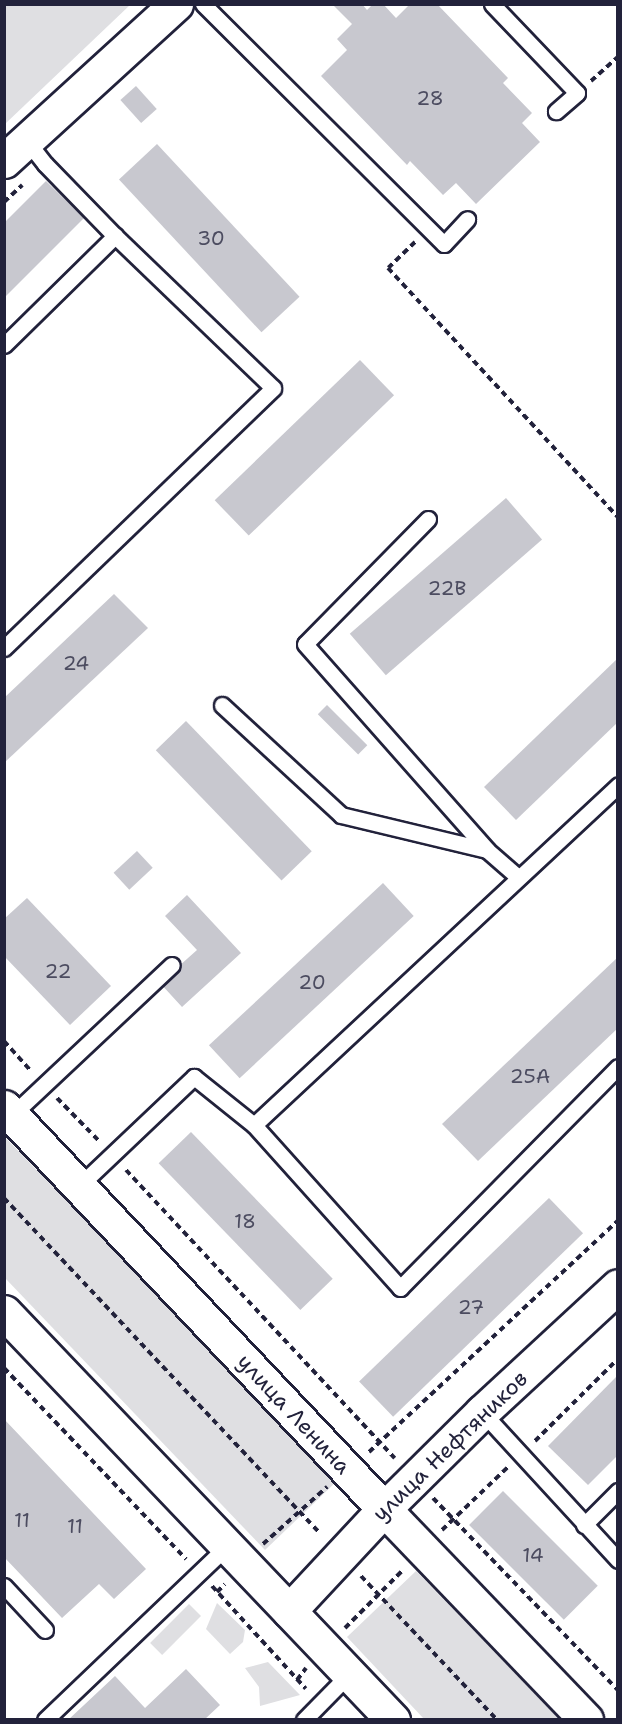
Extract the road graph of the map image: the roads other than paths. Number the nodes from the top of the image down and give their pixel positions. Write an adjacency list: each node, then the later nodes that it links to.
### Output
1 (176, 4): 5 (main road)
2 (203, 4): 6 (lane)
3 (492, 4): 4 (lane)
4 (556, 111)
5 (16, 151): 7 (lane)
6 (467, 219)
7 (115, 236): 8 (lane); 10 (lane)
8 (4, 345)
9 (428, 519): 13 (lane)
10 (4, 648)
11 (222, 705): 13 (lane)
12 (618, 785): 14 (lane)
13 (487, 850): 14 (lane)
14 (518, 877): 18 (lane)
15 (172, 965): 17 (lane)
16 (618, 1067): 18 (lane)
17 (8, 1111): 19 (main road, улица Ленина)
18 (254, 1125): 19 (lane)
19 (78, 1187): 24 (main road, улица Ленина)
20 (617, 1289): 22 (main road, улица Нефтяников)
21 (6, 1315): 26 (main road)
22 (482, 1412): 24 (main road, улица Нефтяников); 25 (lane)
23 (618, 1491): 25 (lane)
24 (384, 1509): 29 (main road, улица Нефтяников); 35 (main road, улица Ленина)
25 (584, 1526): 27 (lane)
26 (236, 1553): 29 (main road); 32 (lane)
27 (618, 1560)
28 (4, 1587): 30 (lane)
29 (289, 1611): 31 (main road)
30 (45, 1630)
31 (350, 1674): 33 (lane); 34 (main road)
32 (45, 1719)
33 (304, 1719)
34 (393, 1719)
35 (586, 1719)

